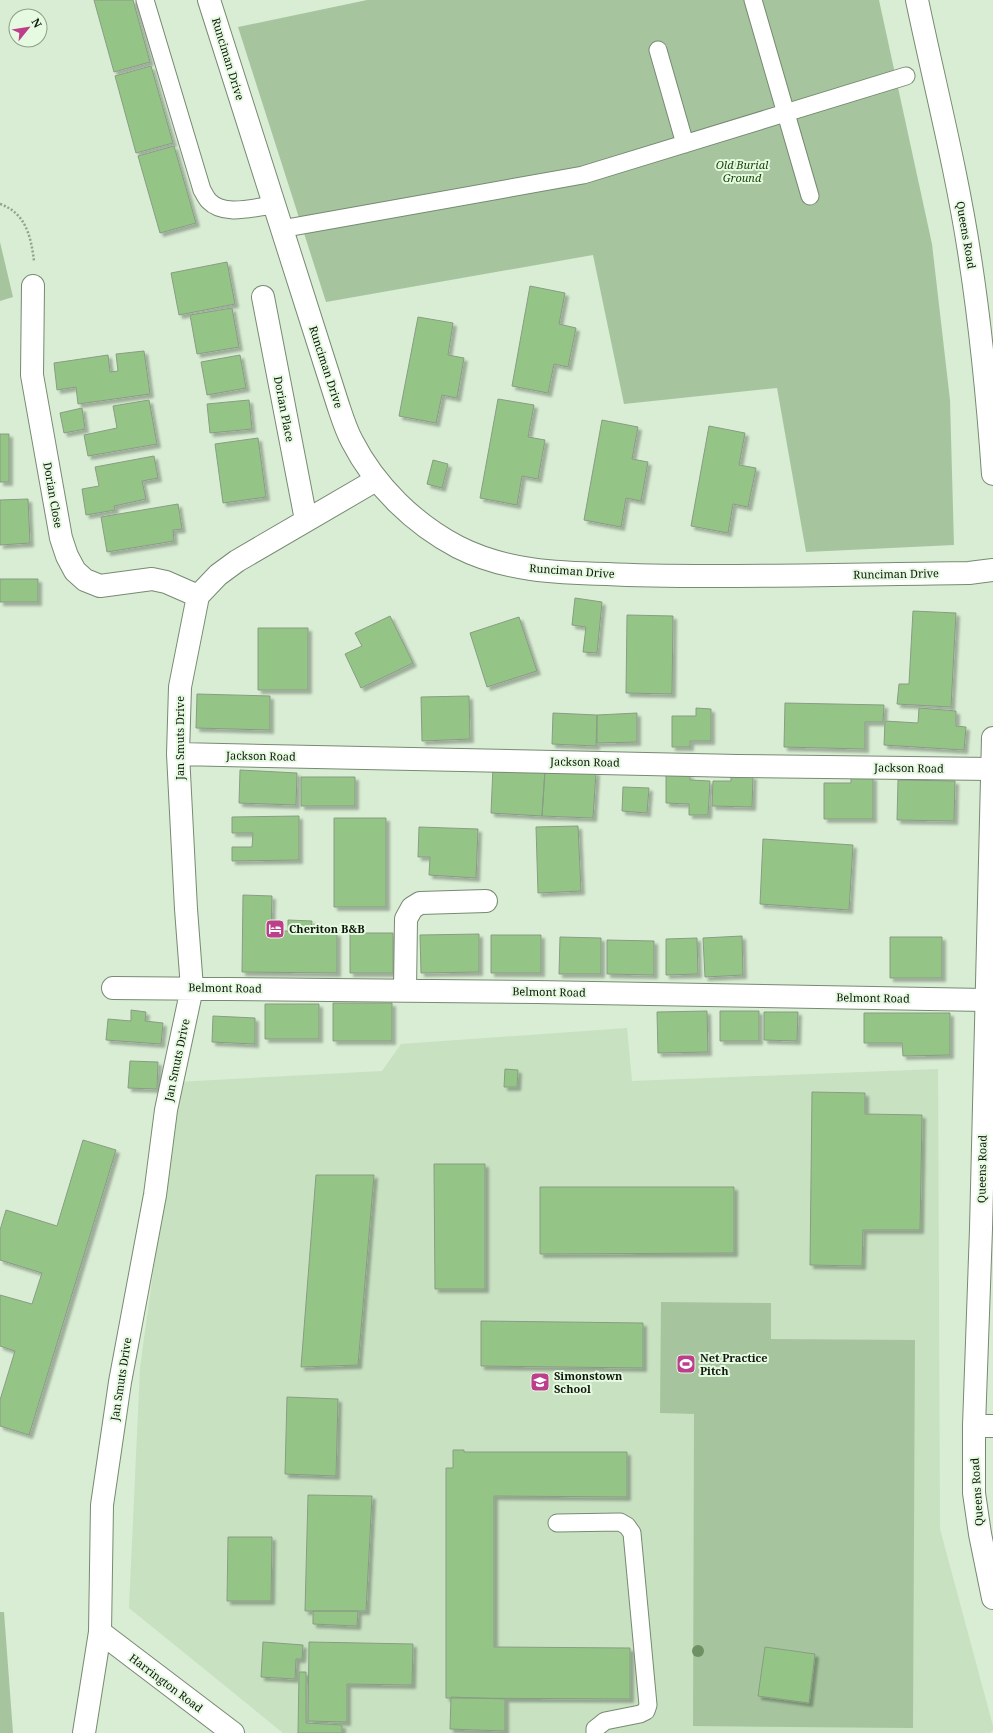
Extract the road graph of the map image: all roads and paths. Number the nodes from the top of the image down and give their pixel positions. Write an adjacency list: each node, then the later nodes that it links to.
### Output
1 (145, 0): 11 (lane)
2 (209, 0): 11 (street, Runciman Drive)
3 (753, 0): 7 (lane)
4 (917, 0): 15 (street, Queens Road)
5 (658, 50): 8 (lane)
6 (906, 76): 7 (lane)
7 (786, 113): 8 (lane); 9 (lane)
8 (685, 144): 12 (lane)
9 (810, 196)
10 (0, 204): 13 (path)
11 (274, 205): 12 (street, Runciman Drive)
12 (281, 229): 16 (street, Runciman Drive)
13 (33, 286): 19 (street, Dorian Close)
14 (263, 297): 17 (street, Dorian Place)
15 (993, 474)
16 (376, 480): 17 (street); 18 (street, Runciman Drive)
17 (306, 520): 19 (street)
18 (993, 570)
19 (198, 596): 21 (street, Jan Smuts Drive)
20 (993, 738): 22 (street, Queens Road)
21 (178, 754): 22 (street, Jackson Road); 25 (street, Jan Smuts Drive)
22 (992, 769): 27 (street, Queens Road)
23 (486, 901): 26 (street)
24 (113, 988): 25 (street, Belmont Road)
25 (192, 988): 26 (street, Belmont Road); 31 (street, Jan Smuts Drive)
26 (405, 990): 27 (street, Belmont Road)
27 (985, 1000): 28 (street, Queens Road)
28 (983, 1426): 30 (street, Queens Road)
29 (557, 1523): 34 (lane)
30 (993, 1598)
31 (100, 1632): 32 (street, Jan Smuts Drive); 33 (street, Harrington Road)
32 (84, 1733)
33 (233, 1733)
34 (595, 1733)

